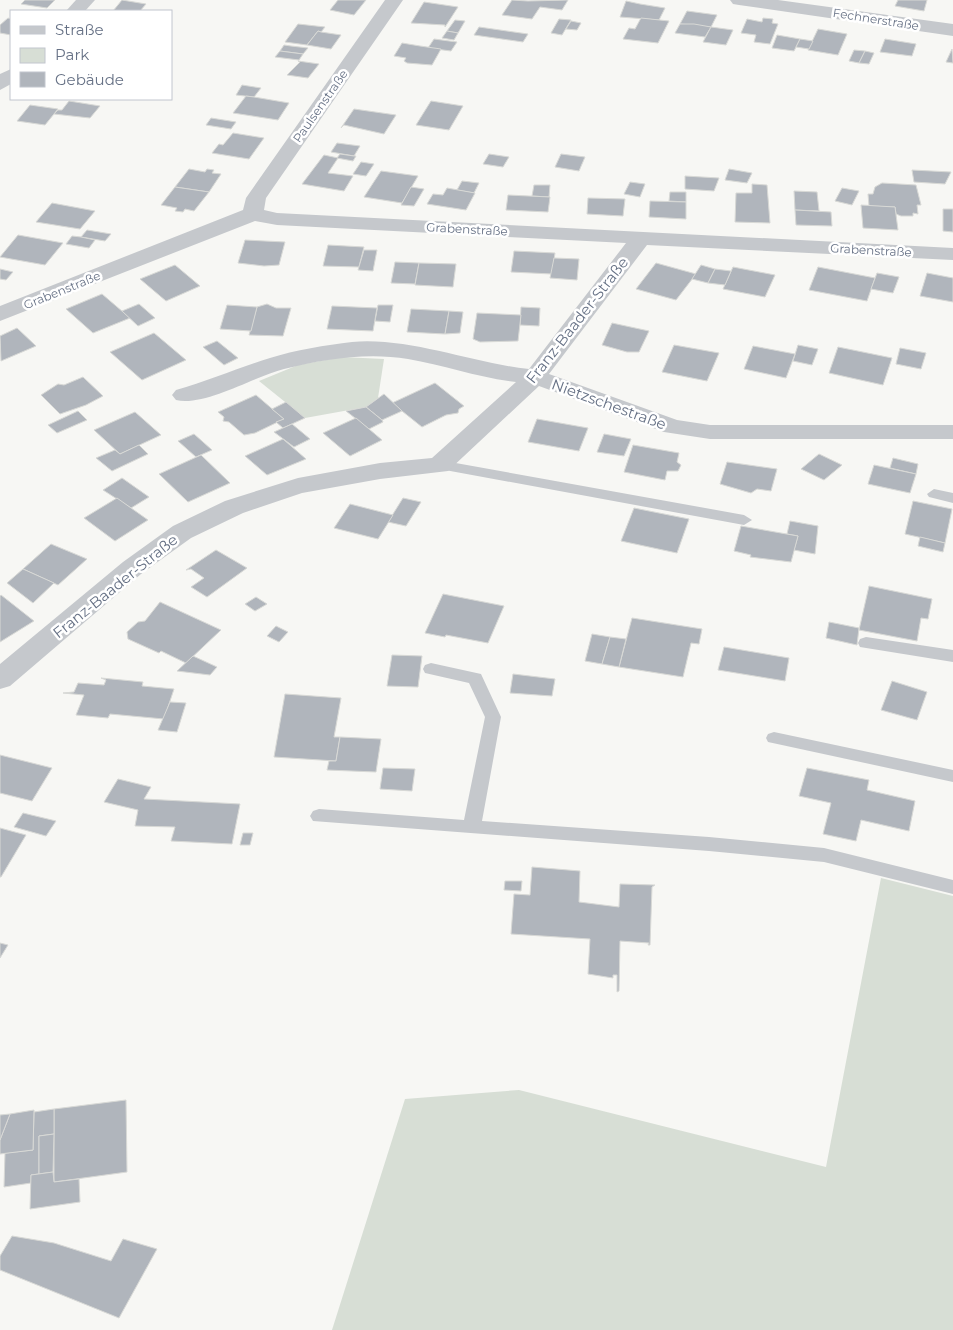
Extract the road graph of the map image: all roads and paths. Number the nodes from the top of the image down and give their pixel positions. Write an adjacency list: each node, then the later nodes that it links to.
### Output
1 (86, 0): 5 (street)
2 (394, 0): 9 (street, Paulsenstraße)
3 (739, 0): 4 (street, Fechnerstraße)
4 (798, 3): 6 (street, Fechnerstraße)
5 (76, 10)
6 (953, 30)
7 (10, 75): 8 (street)
8 (0, 84)
9 (253, 214): 10 (street, Grabenstraße); 12 (street, Grabenstraße)
10 (640, 238): 11 (street, Grabenstraße); 13 (street, Franz-Baader-Straße)
11 (953, 254)
12 (0, 314)
13 (535, 377): 14 (street, Nietzschestraße); 15 (street, Nietzschestraße); 16 (street, Franz-Baader-Straße)
14 (184, 394)
15 (953, 432)
16 (440, 465): 19 (lane); 23 (street, Franz-Baader-Straße)
17 (934, 494): 18 (lane)
18 (953, 498)
19 (744, 520)
20 (866, 643): 21 (lane)
21 (953, 656)
22 (431, 669): 27 (lane)
23 (0, 679)
24 (774, 738): 25 (lane)
25 (953, 776)
26 (319, 816): 27 (lane)
27 (472, 826): 28 (lane)
28 (953, 887)

